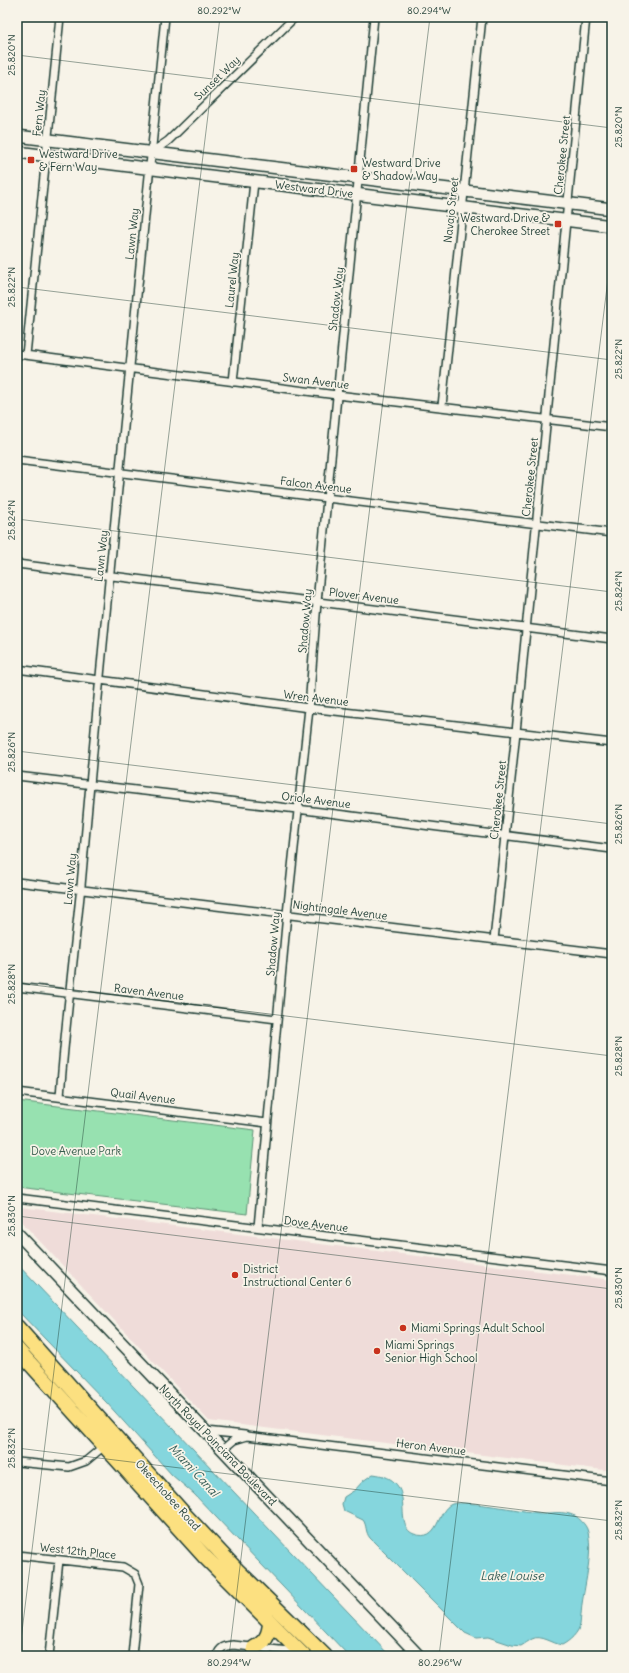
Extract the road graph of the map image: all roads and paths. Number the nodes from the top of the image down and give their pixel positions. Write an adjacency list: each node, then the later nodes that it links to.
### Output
1 (60, 17): 8 (street, Fern Way)
2 (165, 17): 10 (street, Lawn Way)
3 (295, 17): 10 (street, Sunset Way)
4 (374, 17): 13 (street, Shadow Way)
5 (482, 17): 15 (street, Navajo Street)
6 (586, 17): 17 (street, Cherokee Street)
7 (17, 136): 8 (street, Westward Drive)
8 (48, 140): 10 (street, Westward Drive); 11 (street, Fern Way)
9 (17, 152): 11 (street, Westward Drive)
10 (151, 153): 12 (street, Lawn Way); 13 (street, Westward Drive)
11 (46, 156): 12 (street, Westward Drive); 23 (street, Fern Way)
12 (150, 168): 14 (street, Westward Drive); 24 (street, Lawn Way)
13 (359, 178): 15 (street, Westward Drive); 16 (street, Shadow Way)
14 (254, 182): 16 (street, Westward Drive); 25 (street, Laurel Way)
15 (464, 191): 17 (street, Westward Drive); 18 (street, Navajo Street)
16 (358, 195): 18 (street, Westward Drive); 26 (street, Shadow Way)
17 (568, 204): 19 (street, Westward Drive); 20 (street, Cherokee Street)
18 (462, 207): 20 (street, Westward Drive); 27 (street, Navajo Street)
19 (612, 209)
20 (566, 220): 21 (street, Westward Drive); 28 (street, Cherokee Street)
21 (612, 226)
22 (17, 354): 23 (street, Swan Avenue)
23 (26, 355): 24 (street, Swan Avenue)
24 (130, 368): 25 (street, Swan Avenue); 31 (street, Lawn Way)
25 (233, 382): 26 (street, Swan Avenue)
26 (337, 395): 27 (street, Swan Avenue); 32 (street, Shadow Way)
27 (442, 406): 28 (street, Swan Avenue)
28 (546, 420): 29 (street, Swan Avenue); 33 (street, Cherokee Street)
29 (612, 427)
30 (17, 460): 31 (street, Falcon Avenue)
31 (120, 473): 32 (street, Falcon Avenue); 36 (street, Lawn Way)
32 (327, 497): 33 (street, Falcon Avenue); 37 (street, Shadow Way)
33 (536, 524): 34 (street, Falcon Avenue); 38 (street, Cherokee Street)
34 (612, 533)
35 (17, 564): 36 (street, Plover Avenue)
36 (110, 575): 37 (street, Plover Avenue); 41 (street, Lawn Way)
37 (317, 602): 38 (street, Plover Avenue); 42 (street, Shadow Way)
38 (526, 628): 39 (street, Plover Avenue); 43 (street, Cherokee Street)
39 (612, 639)
40 (17, 669): 41 (street, Wren Avenue)
41 (99, 679): 42 (street, Wren Avenue); 46 (street, Lawn Way)
42 (309, 708): 43 (street, Wren Avenue); 47 (street, Shadow Way)
43 (516, 732): 44 (street, Wren Avenue); 48 (street, Cherokee Street)
44 (612, 743)
45 (17, 776): 46 (street, Oriole Avenue)
46 (89, 785): 47 (street, Oriole Avenue); 51 (street, Lawn Way)
47 (297, 809): 48 (street, Oriole Avenue); 52 (street, Shadow Way)
48 (505, 835): 49 (street, Oriole Avenue); 53 (street, Cherokee Street)
49 (612, 849)
50 (17, 882): 51 (street, Nightingale Avenue)
51 (80, 890): 52 (street, Nightingale Avenue); 56 (street, Lawn Way)
52 (287, 914): 53 (street, Nightingale Avenue); 57 (street, Shadow Way)
53 (494, 940): 54 (street, Nightingale Avenue)
54 (612, 954)
55 (17, 987): 56 (street, Raven Avenue)
56 (69, 993): 57 (street, Raven Avenue); 59 (street, Lawn Way)
57 (278, 1019): 60 (street, Shadow Way)
58 (17, 1092): 59 (street, Quail Avenue)
59 (60, 1097): 60 (street, Quail Avenue)
60 (267, 1123): 62 (street, Shadow Way)
61 (17, 1198): 62 (street, Dove Avenue)
62 (258, 1227): 64 (street, Dove Avenue)
63 (17, 1233): 68 (street, North Royal Poinciana Boulevard)
64 (612, 1271)
65 (17, 1327): 67 (highway, Okeechobee Road)
66 (20, 1355): 67 (highway); 70 (highway, Okeechobee Road)
67 (54, 1369): 72 (highway, Okeechobee Road)
68 (205, 1431): 69 (street, Heron Avenue); 71 (street, North Royal Poinciana Boulevard)
69 (247, 1436): 71 (street); 74 (street, Heron Avenue)
70 (104, 1446): 72 (highway); 73 (street); 77 (highway, Okeechobee Road)
71 (222, 1450): 87 (street, North Royal Poinciana Boulevard)
72 (135, 1458): 78 (highway, Okeechobee Road)
73 (17, 1462)
74 (612, 1481)
75 (17, 1555): 76 (street, West 12th Place)
76 (59, 1560): 82 (street); 83 (street, West 12th Place)
77 (218, 1570): 78 (highway); 79 (highway, Okeechobee Road)
78 (238, 1571): 86 (highway, Okeechobee Road)
79 (270, 1623): 80 (highway); 81 (highway, Okeechobee Road)
80 (254, 1648): 81 (street); 84 (street)
81 (302, 1654): 85 (highway)
82 (49, 1656)
83 (132, 1656)
84 (217, 1656)
85 (316, 1656)
86 (325, 1656)
87 (419, 1656)

